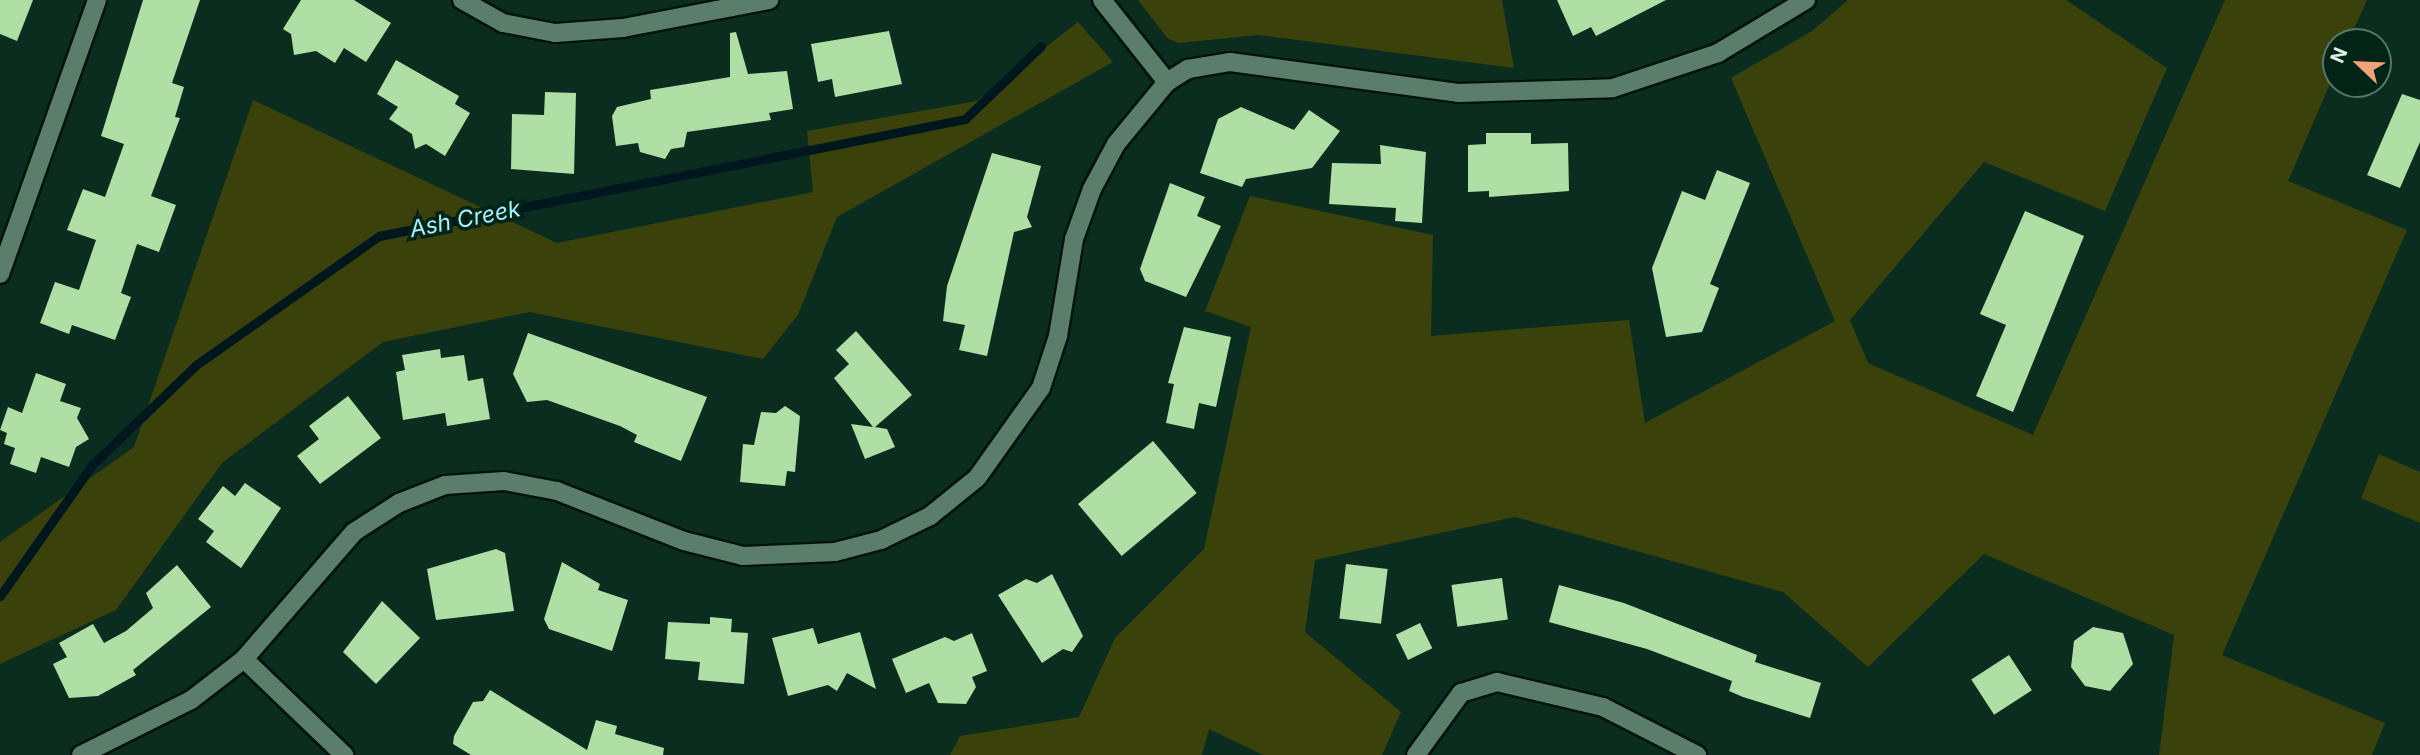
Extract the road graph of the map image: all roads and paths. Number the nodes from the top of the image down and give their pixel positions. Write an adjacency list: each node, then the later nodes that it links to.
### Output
1 (97, 0): 7 (street)
2 (462, 0): 3 (street)
3 (769, 0)
4 (1102, 0): 6 (street)
5 (1806, 0): 6 (street)
6 (1167, 82): 8 (street)
7 (0, 274)
8 (244, 659): 9 (street); 10 (street)
9 (81, 755)
10 (344, 755)
11 (1416, 755): 12 (street)
12 (1697, 755)

